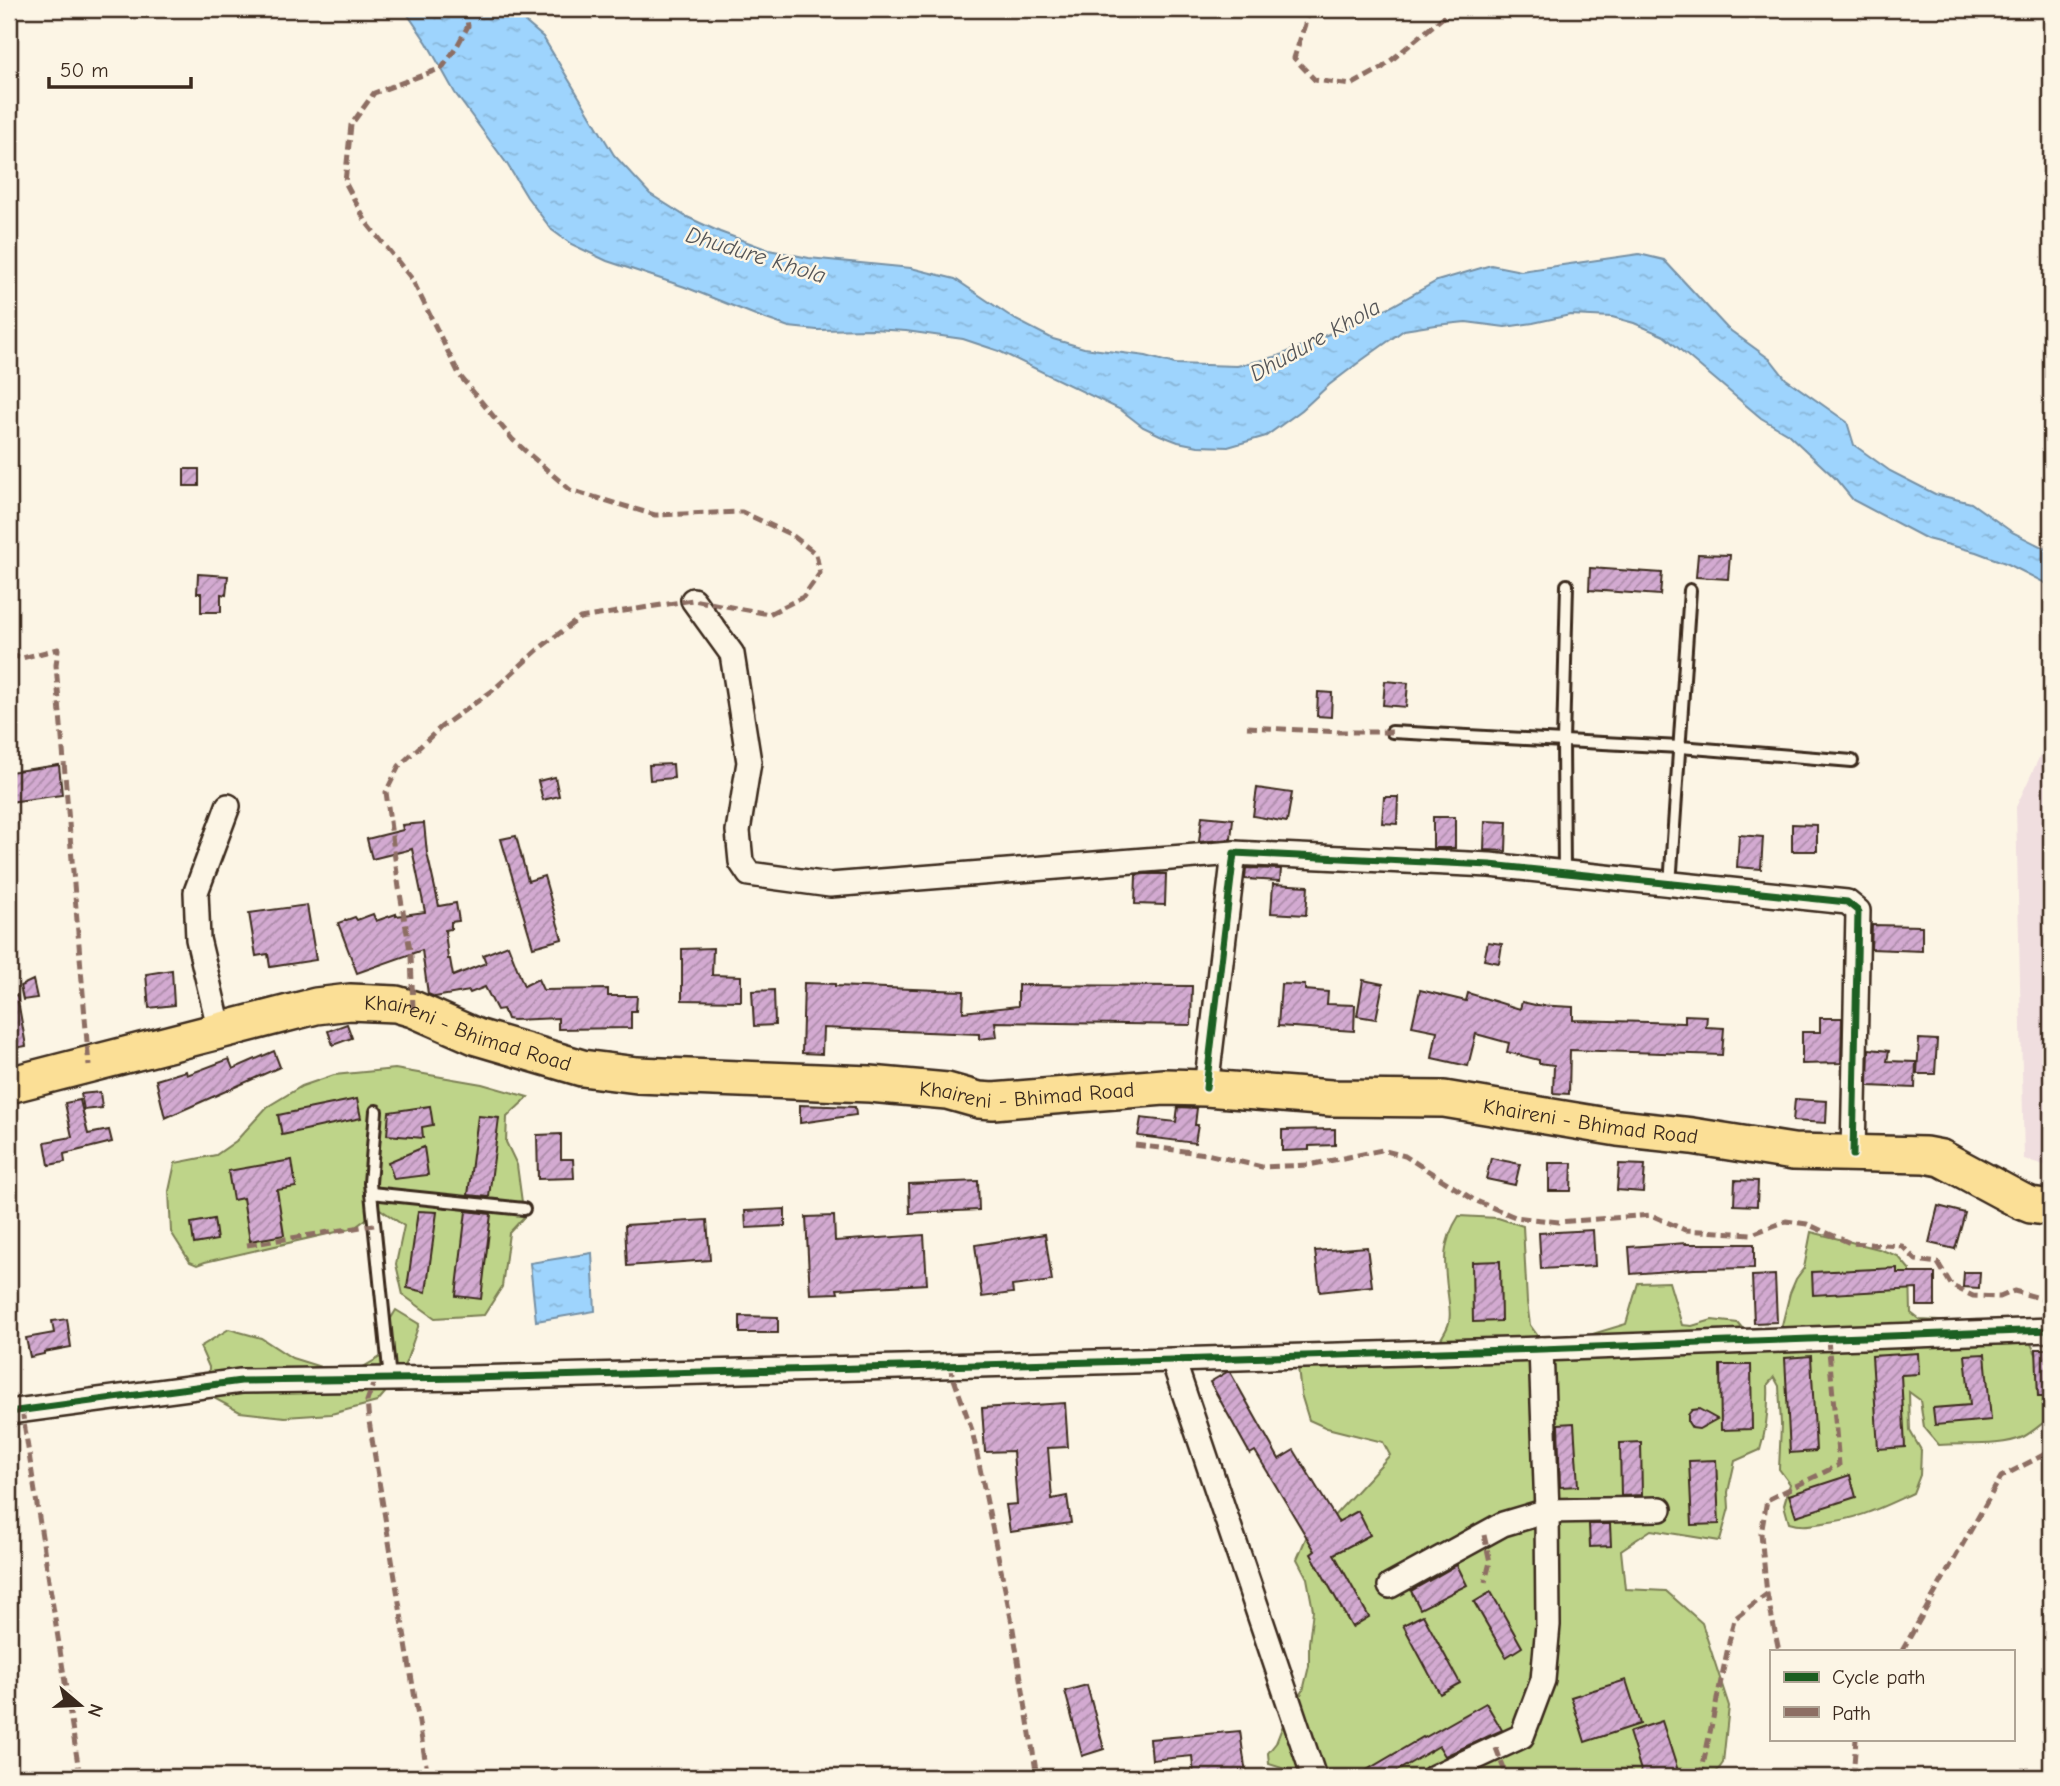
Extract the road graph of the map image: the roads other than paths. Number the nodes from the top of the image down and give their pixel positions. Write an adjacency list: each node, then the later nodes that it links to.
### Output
1 (1567, 585): 5 (lane)
2 (1690, 590): 6 (lane)
3 (693, 600): 9 (street)
4 (1392, 732): 5 (lane)
5 (1563, 741): 6 (lane); 10 (lane)
6 (1680, 747): 7 (lane); 11 (lane)
7 (1852, 761)
8 (228, 806): 12 (street)
9 (1234, 853): 10 (street); 14 (street)
10 (1564, 874): 11 (street)
11 (1670, 885): 16 (street)
12 (220, 1031): 13 (main road, Khaireni - Bhimad Road); 14 (main road, Khaireni - Bhimad Road)
13 (9, 1085)
14 (1206, 1088): 16 (main road, Khaireni - Bhimad Road)
15 (376, 1111): 17 (lane)
16 (1853, 1155): 18 (main road, Khaireni - Bhimad Road)
17 (371, 1193): 19 (lane); 23 (lane)
18 (2051, 1208)
19 (524, 1209)
20 (2051, 1330): 21 (street)
21 (1541, 1349): 22 (street); 26 (street)
22 (1173, 1360): 23 (street); 28 (street)
23 (390, 1379): 24 (street)
24 (9, 1412)
25 (1660, 1509): 26 (street)
26 (1547, 1511): 27 (street); 29 (street)
27 (1390, 1586)
28 (1314, 1777)
29 (1434, 1777)

